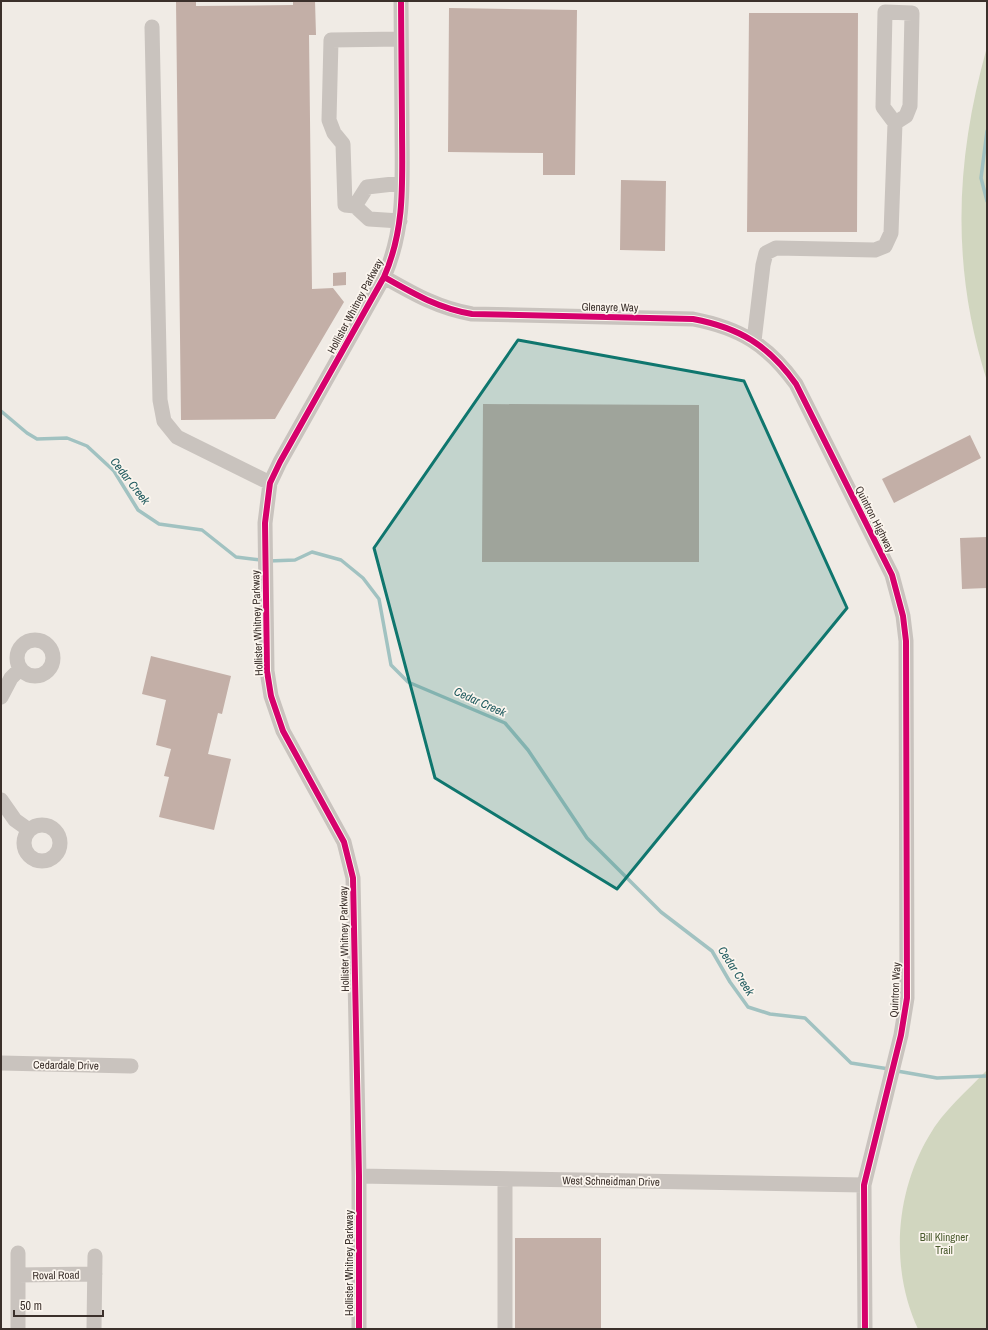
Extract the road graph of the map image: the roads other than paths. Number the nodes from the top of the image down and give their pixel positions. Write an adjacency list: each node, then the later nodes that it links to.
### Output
1 (401, 1): 3 (street, Hollister Whitney Parkway)
2 (152, 27): 11 (street)
3 (401, 39): 5 (street, Hollister Whitney Parkway); 6 (street)
4 (895, 123): 4 (street); 9 (street)
5 (402, 183): 6 (street); 7 (street, Hollister Whitney Parkway)
6 (355, 206): 7 (street)
7 (400, 221): 8 (street, Hollister Whitney Parkway)
8 (384, 277): 9 (street, Glenayre Way); 11 (street, Hollister Whitney Parkway)
9 (754, 341): 10 (street, Glenayre Way)
10 (807, 407): 12 (street, Quintron Highway)
11 (270, 483): 19 (street, Hollister Whitney Parkway)
12 (906, 647): 21 (street, Quintron Way)
13 (20, 669): 14 (street)
14 (1, 697)
15 (1, 800): 16 (street)
16 (29, 830)
17 (1, 1063): 18 (street, Cedardale Drive)
18 (131, 1066)
19 (358, 1176): 20 (street, West Schneidman Drive); 28 (street, Hollister Whitney Parkway)
20 (505, 1179): 21 (street, West Schneidman Drive); 29 (street)
21 (864, 1185): 30 (street, Quintron Way)
22 (18, 1253): 25 (street)
23 (95, 1256): 24 (street)
24 (95, 1274): 25 (street, Roval Road); 27 (street)
25 (18, 1275): 26 (street)
26 (18, 1329)
27 (94, 1329)
28 (359, 1329)
29 (505, 1329)
30 (865, 1329)

